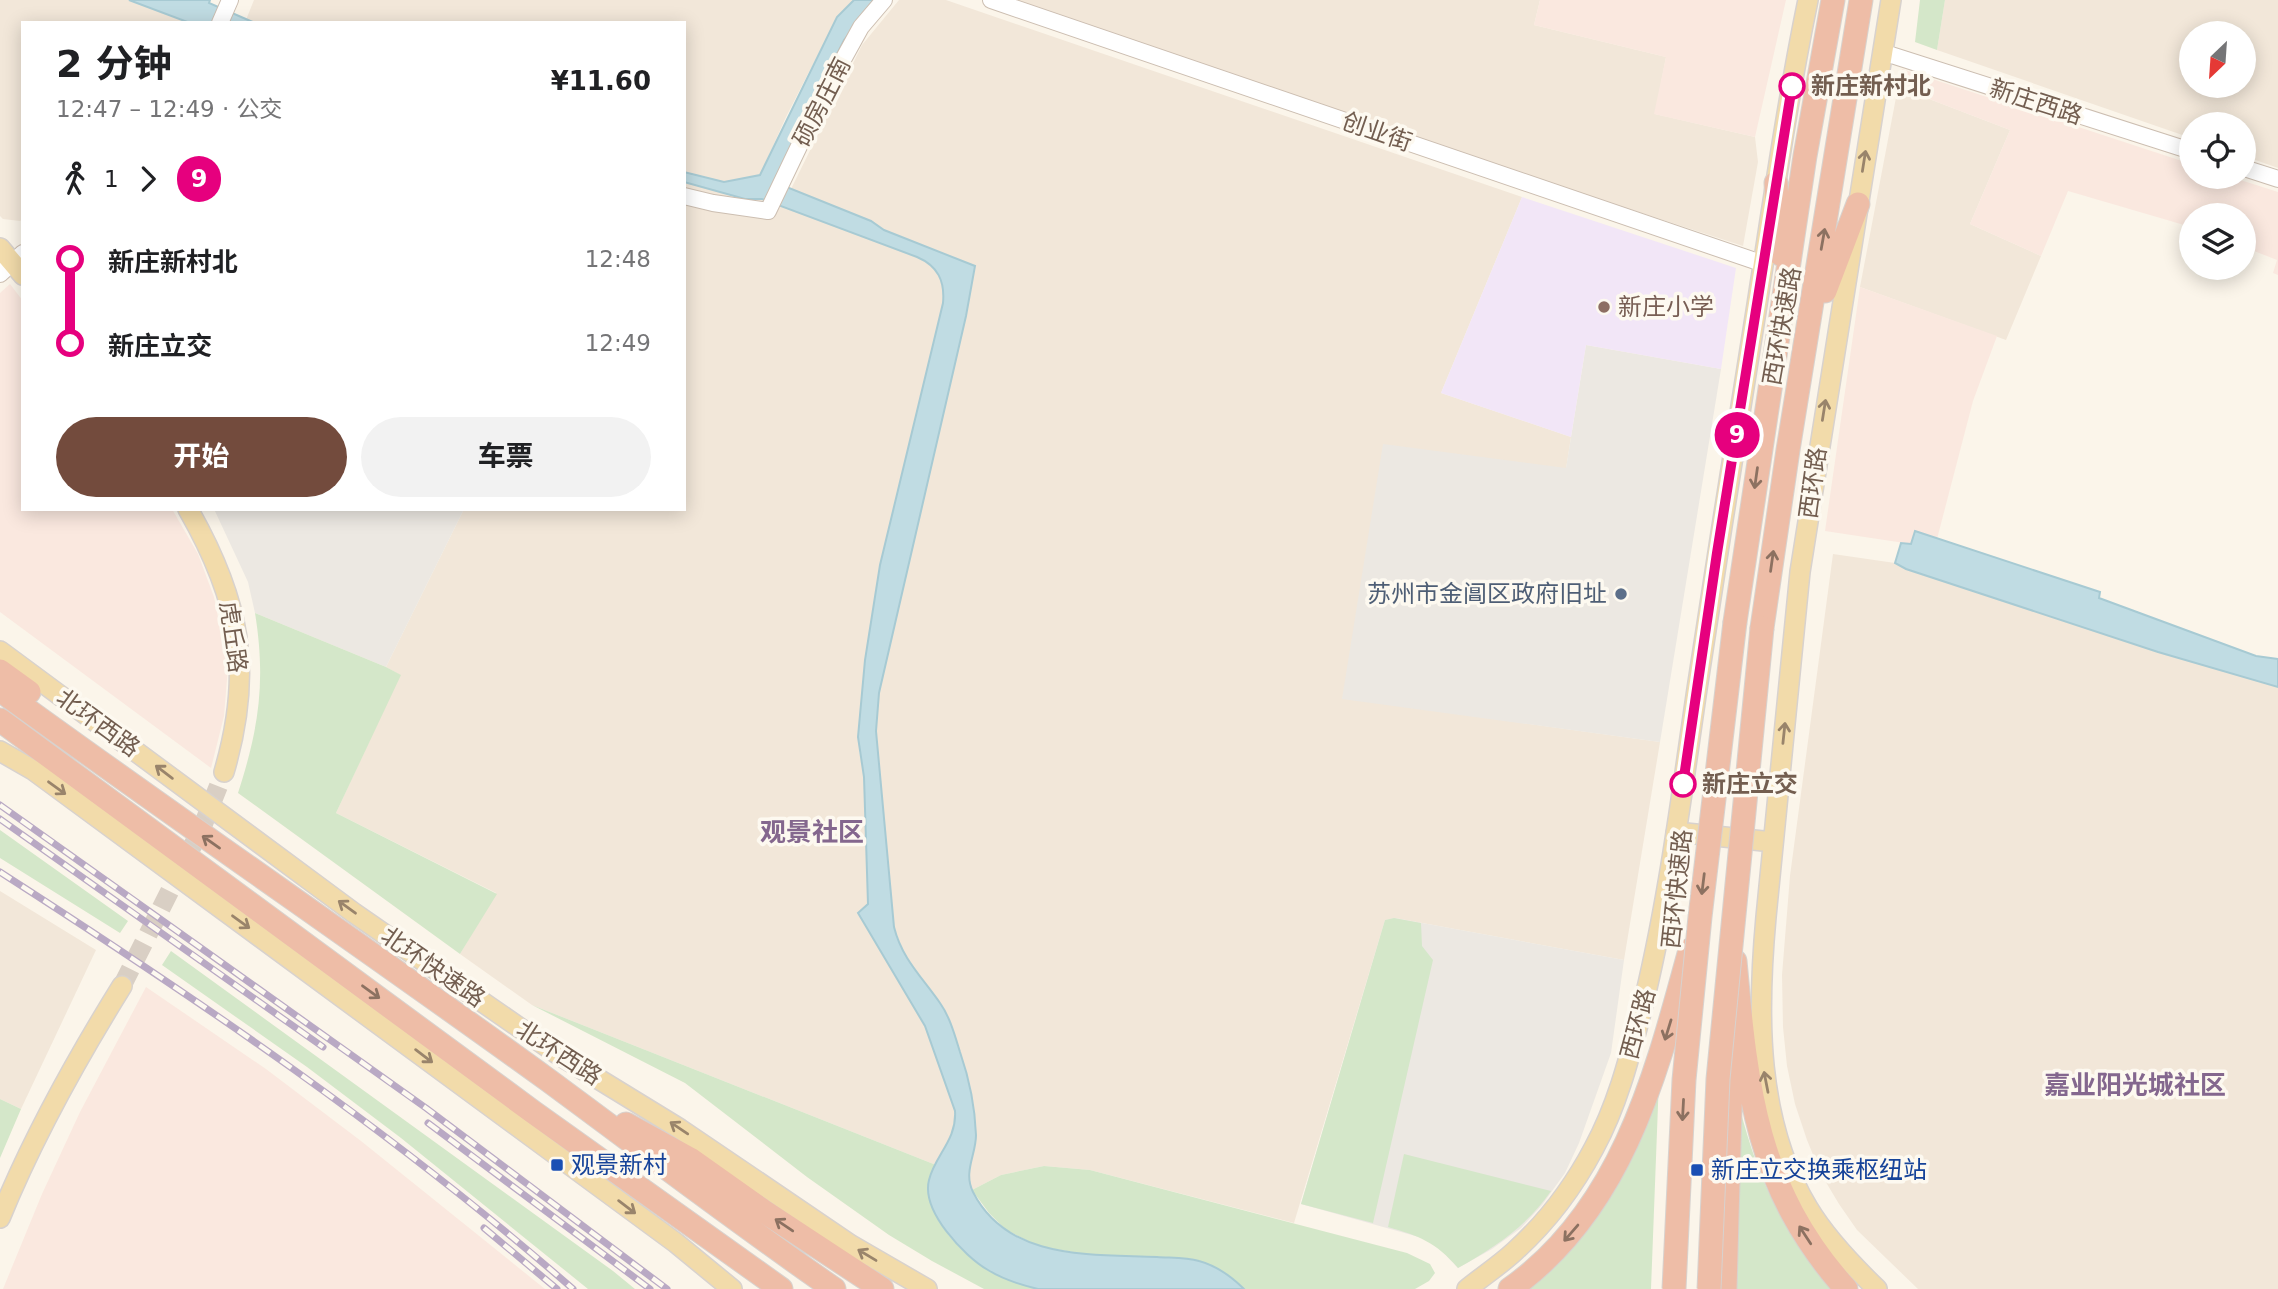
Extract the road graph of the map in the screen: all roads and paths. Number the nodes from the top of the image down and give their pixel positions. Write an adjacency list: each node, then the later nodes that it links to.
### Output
1 (884, 0): 14 (street, 硕房庄南)
2 (991, 0): 16 (street, 创业街)
3 (1808, 0): 13 (main road, 西环路)
4 (1833, 0): 17 (highway, 西环快速路)
5 (1861, 0): 18 (highway, 西环快速路, one-way to 5)
6 (1891, 0): 9 (main road, 西环路)
7 (229, 2): 8 (street)
8 (221, 21)
9 (1882, 52): 10 (street, 新庄西路); 15 (main road, 西环路, one-way to 9)
10 (2179, 147)
11 (2256, 172): 12 (street)
12 (2278, 179)
13 (1776, 183): 16 (main road, 西环路); 17 (highway)
14 (686, 196)
15 (1858, 204): 18 (highway); 28 (main road, 西环路, one-way to 15)
16 (1764, 264): 27 (main road, 西环路)
17 (1783, 300): 29 (highway, 西环快速路, one-way to 29, bridge)
18 (1806, 340): 30 (highway, 西环快速路, one-way to 18, bridge)
19 (189, 511): 25 (main road, 虎丘路)
20 (0, 651): 42 (main road, 北环西路, one-way to 20)
21 (0, 671): 26 (highway)
22 (0, 690): 26 (highway, 北环快速路)
23 (0, 722): 34 (highway, one-way to 34)
24 (0, 751): 37 (main road, one-way to 37)
25 (224, 772)
26 (144, 794): 33 (highway, 北环快速路, one-way to 26)
27 (1676, 832): 28 (main road); 43 (main road, 西环路)
28 (1773, 842): 36 (main road, 西环路, one-way to 28)
29 (1700, 917): 44 (highway, one-way to 44, bridge); 45 (highway, 西环快速路, one-way to 45, bridge)
30 (1732, 925): 31 (highway, bridge); 46 (highway, 西环快速路, bridge)
31 (1736, 969): 36 (highway, one-way to 31); 47 (highway)
32 (122, 986): 35 (main road)
33 (547, 1079): 40 (highway, 北环快速路); 41 (highway, one-way to 33)
34 (680, 1217): 38 (highway); 39 (highway)
35 (0, 1218)
36 (1861, 1286)
37 (733, 1289)
38 (761, 1289)
39 (781, 1289)
40 (834, 1289)
41 (882, 1289)
42 (927, 1289)
43 (1467, 1289)
44 (1510, 1289)
45 (1674, 1289)
46 (1709, 1289)
47 (1725, 1289)

